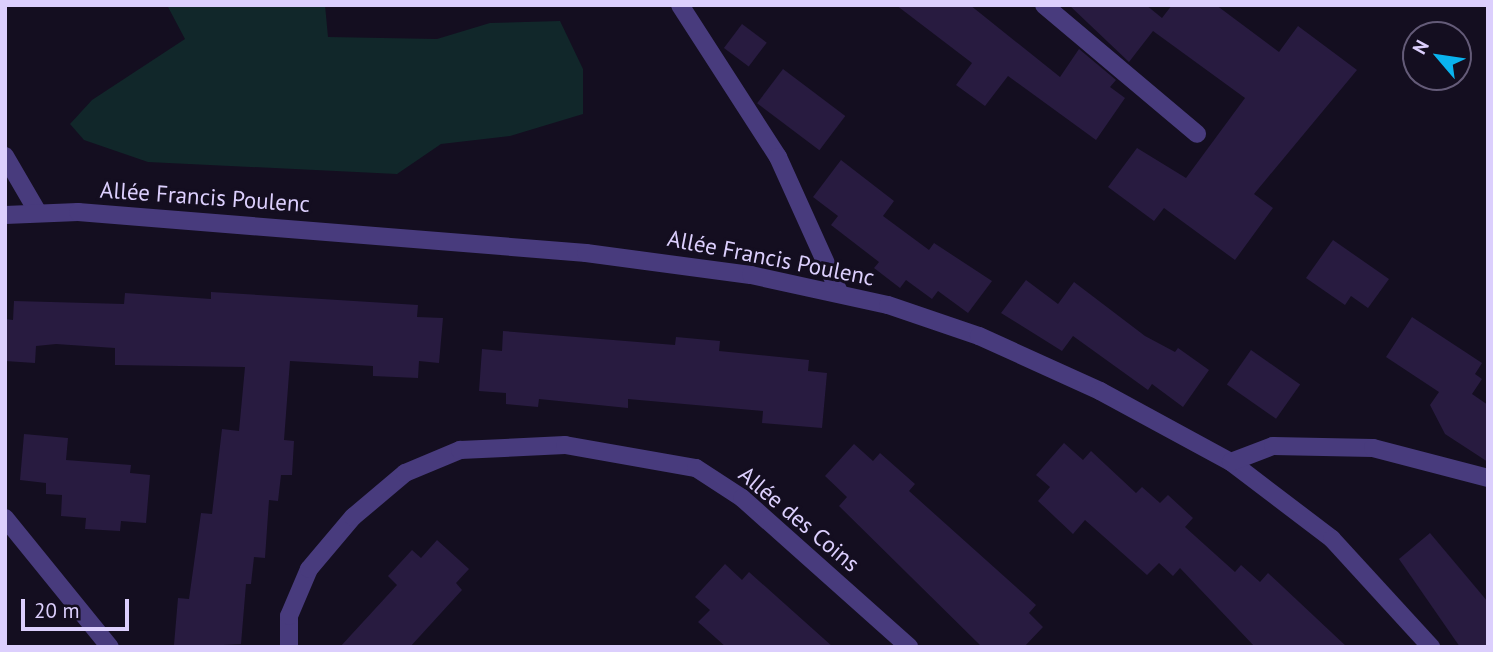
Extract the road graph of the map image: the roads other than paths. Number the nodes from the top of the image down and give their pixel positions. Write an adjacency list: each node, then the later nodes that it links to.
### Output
1 (680, 5): 7 (street)
2 (1044, 5): 3 (street)
3 (1197, 134)
4 (5, 156): 5 (street)
5 (37, 211): 6 (street, Allée Francis Poulenc); 7 (street, Allée Francis Poulenc)
6 (5, 215)
7 (839, 292): 8 (street, Allée Francis Poulenc)
8 (1231, 462): 9 (street); 14 (street, Allée Francis Poulenc)
9 (1488, 478)
10 (5, 518): 11 (street)
11 (110, 647)
12 (289, 647): 13 (street, Allée des Coins)
13 (909, 647)
14 (1431, 647)

